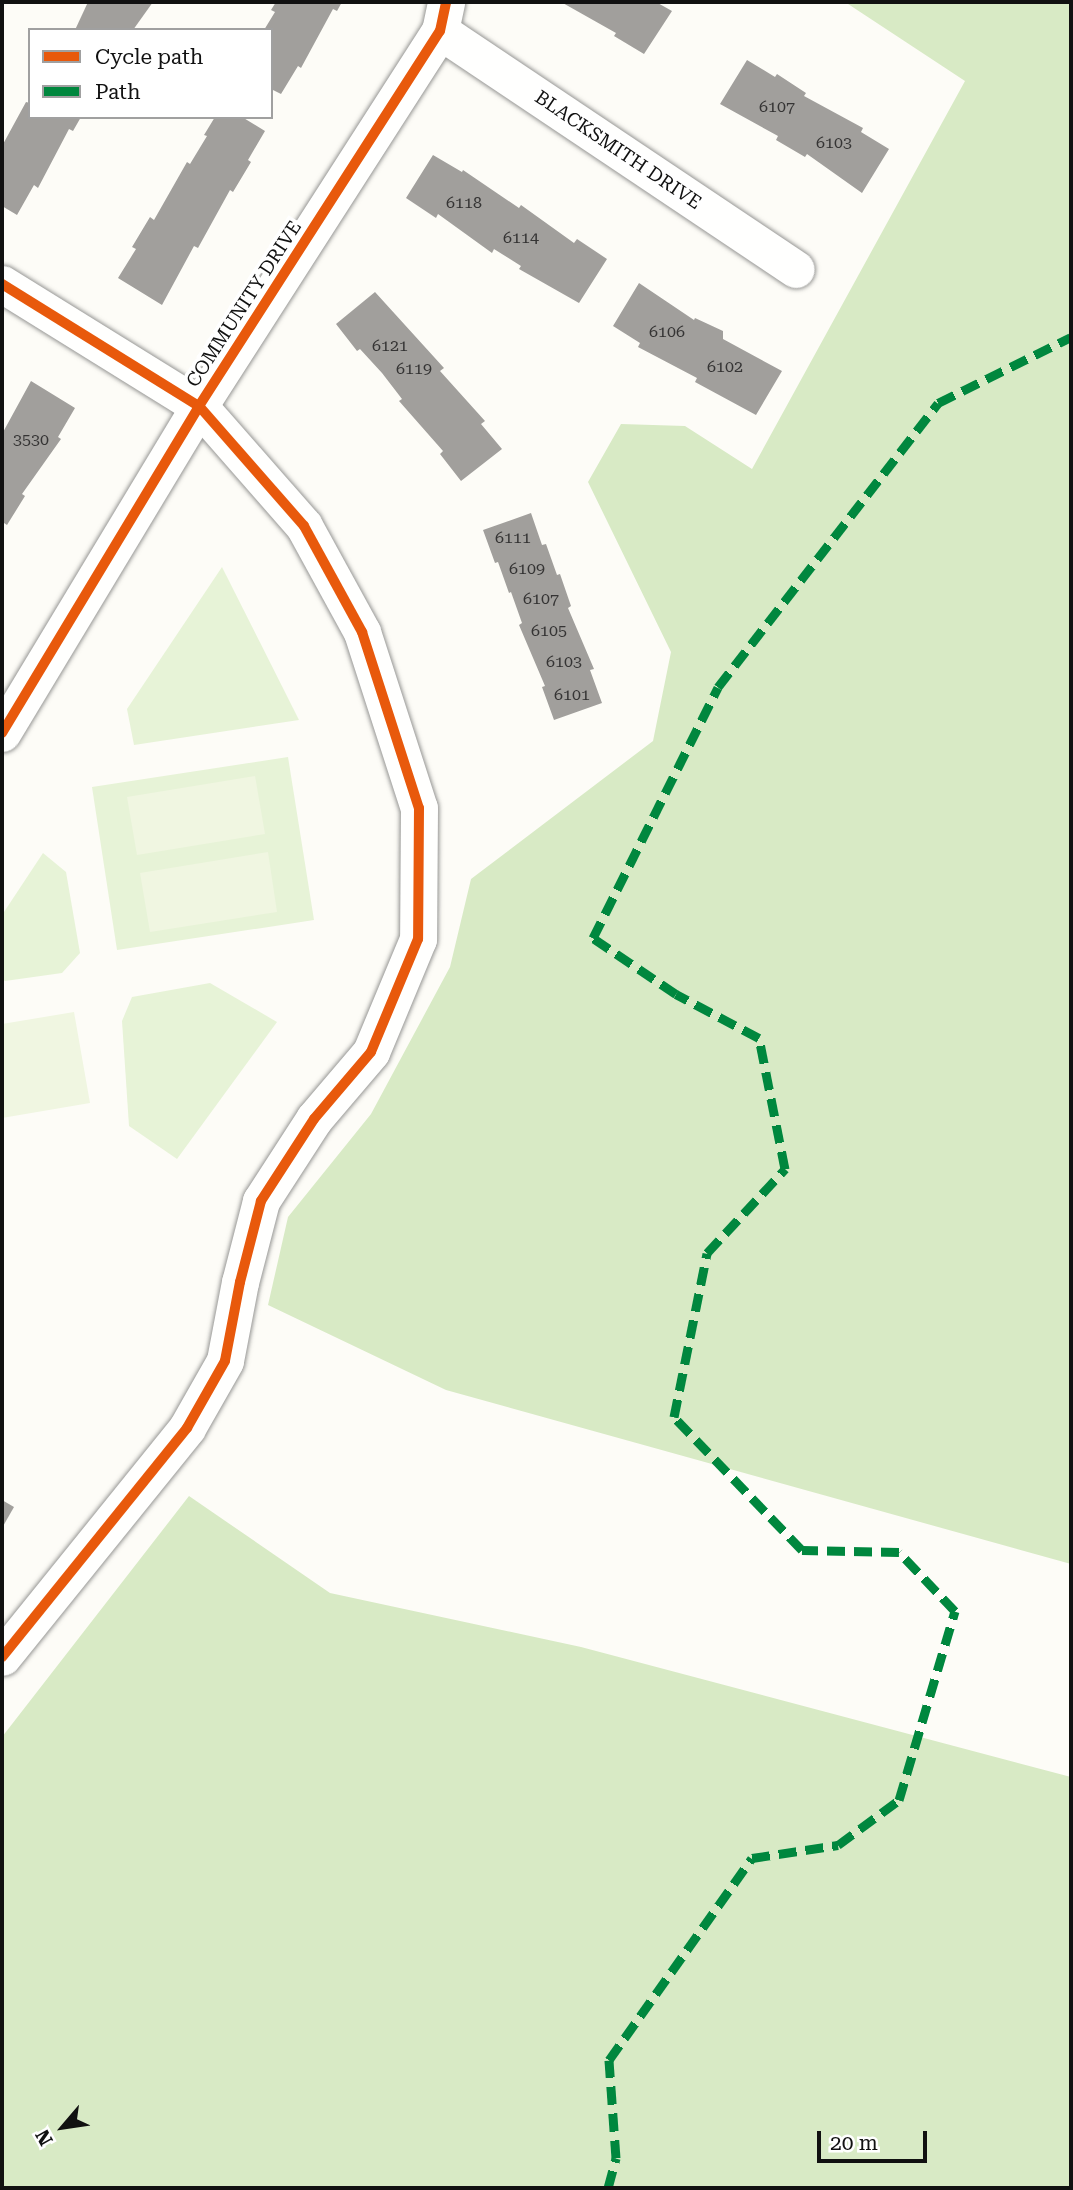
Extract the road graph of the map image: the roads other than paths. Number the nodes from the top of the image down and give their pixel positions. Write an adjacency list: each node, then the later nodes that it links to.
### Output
1 (443, 17): 2 (street, BLACKSMITH DRIVE); 4 (street, COMMUNITY DRIVE)
2 (796, 269)
3 (2, 284): 4 (street)
4 (199, 407): 5 (street, COMMUNITY DRIVE); 6 (street)
5 (2, 733)
6 (2, 1657)

